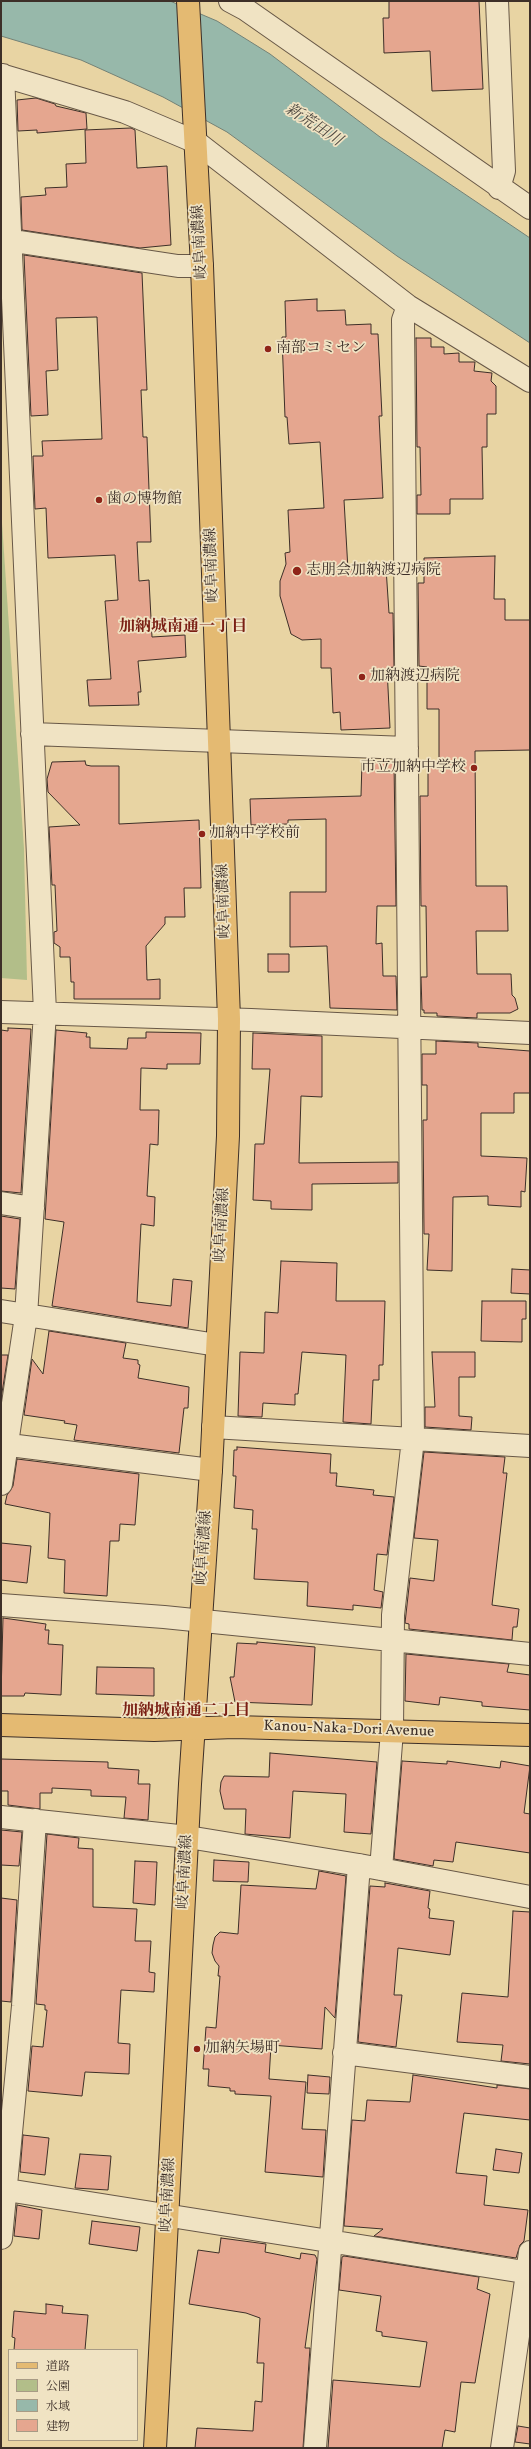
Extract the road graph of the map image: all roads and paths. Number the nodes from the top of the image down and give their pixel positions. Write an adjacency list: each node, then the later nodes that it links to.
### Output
1 (188, 1): 5 (main road, 岐阜南濃線)
2 (230, 1): 6 (street)
3 (496, 1): 6 (street)
4 (2, 75): 5 (street); 8 (street)
5 (196, 142): 9 (main road, 岐阜南濃線); 10 (street)
6 (499, 188): 7 (street)
7 (530, 208)
8 (6, 239): 9 (street); 12 (street)
9 (202, 266): 13 (main road, 岐阜南濃線)
10 (408, 306): 11 (street); 14 (street)
11 (530, 381)
12 (32, 734): 13 (street); 16 (street)
13 (219, 741): 14 (street); 17 (main road, 岐阜南濃線)
14 (407, 748): 18 (street)
15 (1, 1012): 16 (street)
16 (45, 1012): 17 (street); 21 (street)
17 (229, 1019): 18 (street); 24 (main road, 岐阜南濃線)
18 (410, 1027): 19 (street); 26 (street)
19 (530, 1033)
20 (1, 1203): 21 (street)
21 (32, 1208): 23 (street)
22 (1, 1311): 23 (street)
23 (26, 1316): 24 (street); 27 (street)
24 (217, 1345): 25 (main road, 岐阜南濃線)
25 (213, 1427): 26 (street); 29 (main road, 岐阜南濃線)
26 (413, 1439): 28 (street); 33 (street)
27 (4, 1445): 29 (street); 30 (street)
28 (530, 1446)
29 (211, 1470): 32 (main road, 岐阜南濃線)
30 (1, 1484)
31 (1, 1605): 32 (street)
32 (200, 1620): 33 (street); 36 (main road, 岐阜南濃線)
33 (392, 1640): 34 (street); 37 (street)
34 (530, 1654)
35 (1, 1725): 36 (main road, Kanou-Naka-Dori Avenue)
36 (193, 1729): 37 (main road, Kanou-Naka-Dori Avenue); 41 (main road, 岐阜南濃線)
37 (392, 1731): 38 (main road, Kanou-Naka-Dori Avenue); 43 (street)
38 (530, 1735)
39 (1, 1817): 40 (street)
40 (35, 1820): 41 (street); 47 (street)
41 (188, 1837): 42 (street); 48 (main road, 岐阜南濃線)
42 (359, 1865): 43 (street); 45 (street)
43 (381, 1869): 44 (street)
44 (530, 1897)
45 (344, 2053): 46 (street); 50 (street)
46 (530, 2077)
47 (4, 2190): 48 (street); 49 (street)
48 (168, 2216): 50 (street); 52 (main road, 岐阜南濃線)
49 (1, 2238)
50 (330, 2242): 51 (street); 53 (street)
51 (529, 2266): 54 (street)
52 (155, 2448)
53 (315, 2448)
54 (502, 2448)

